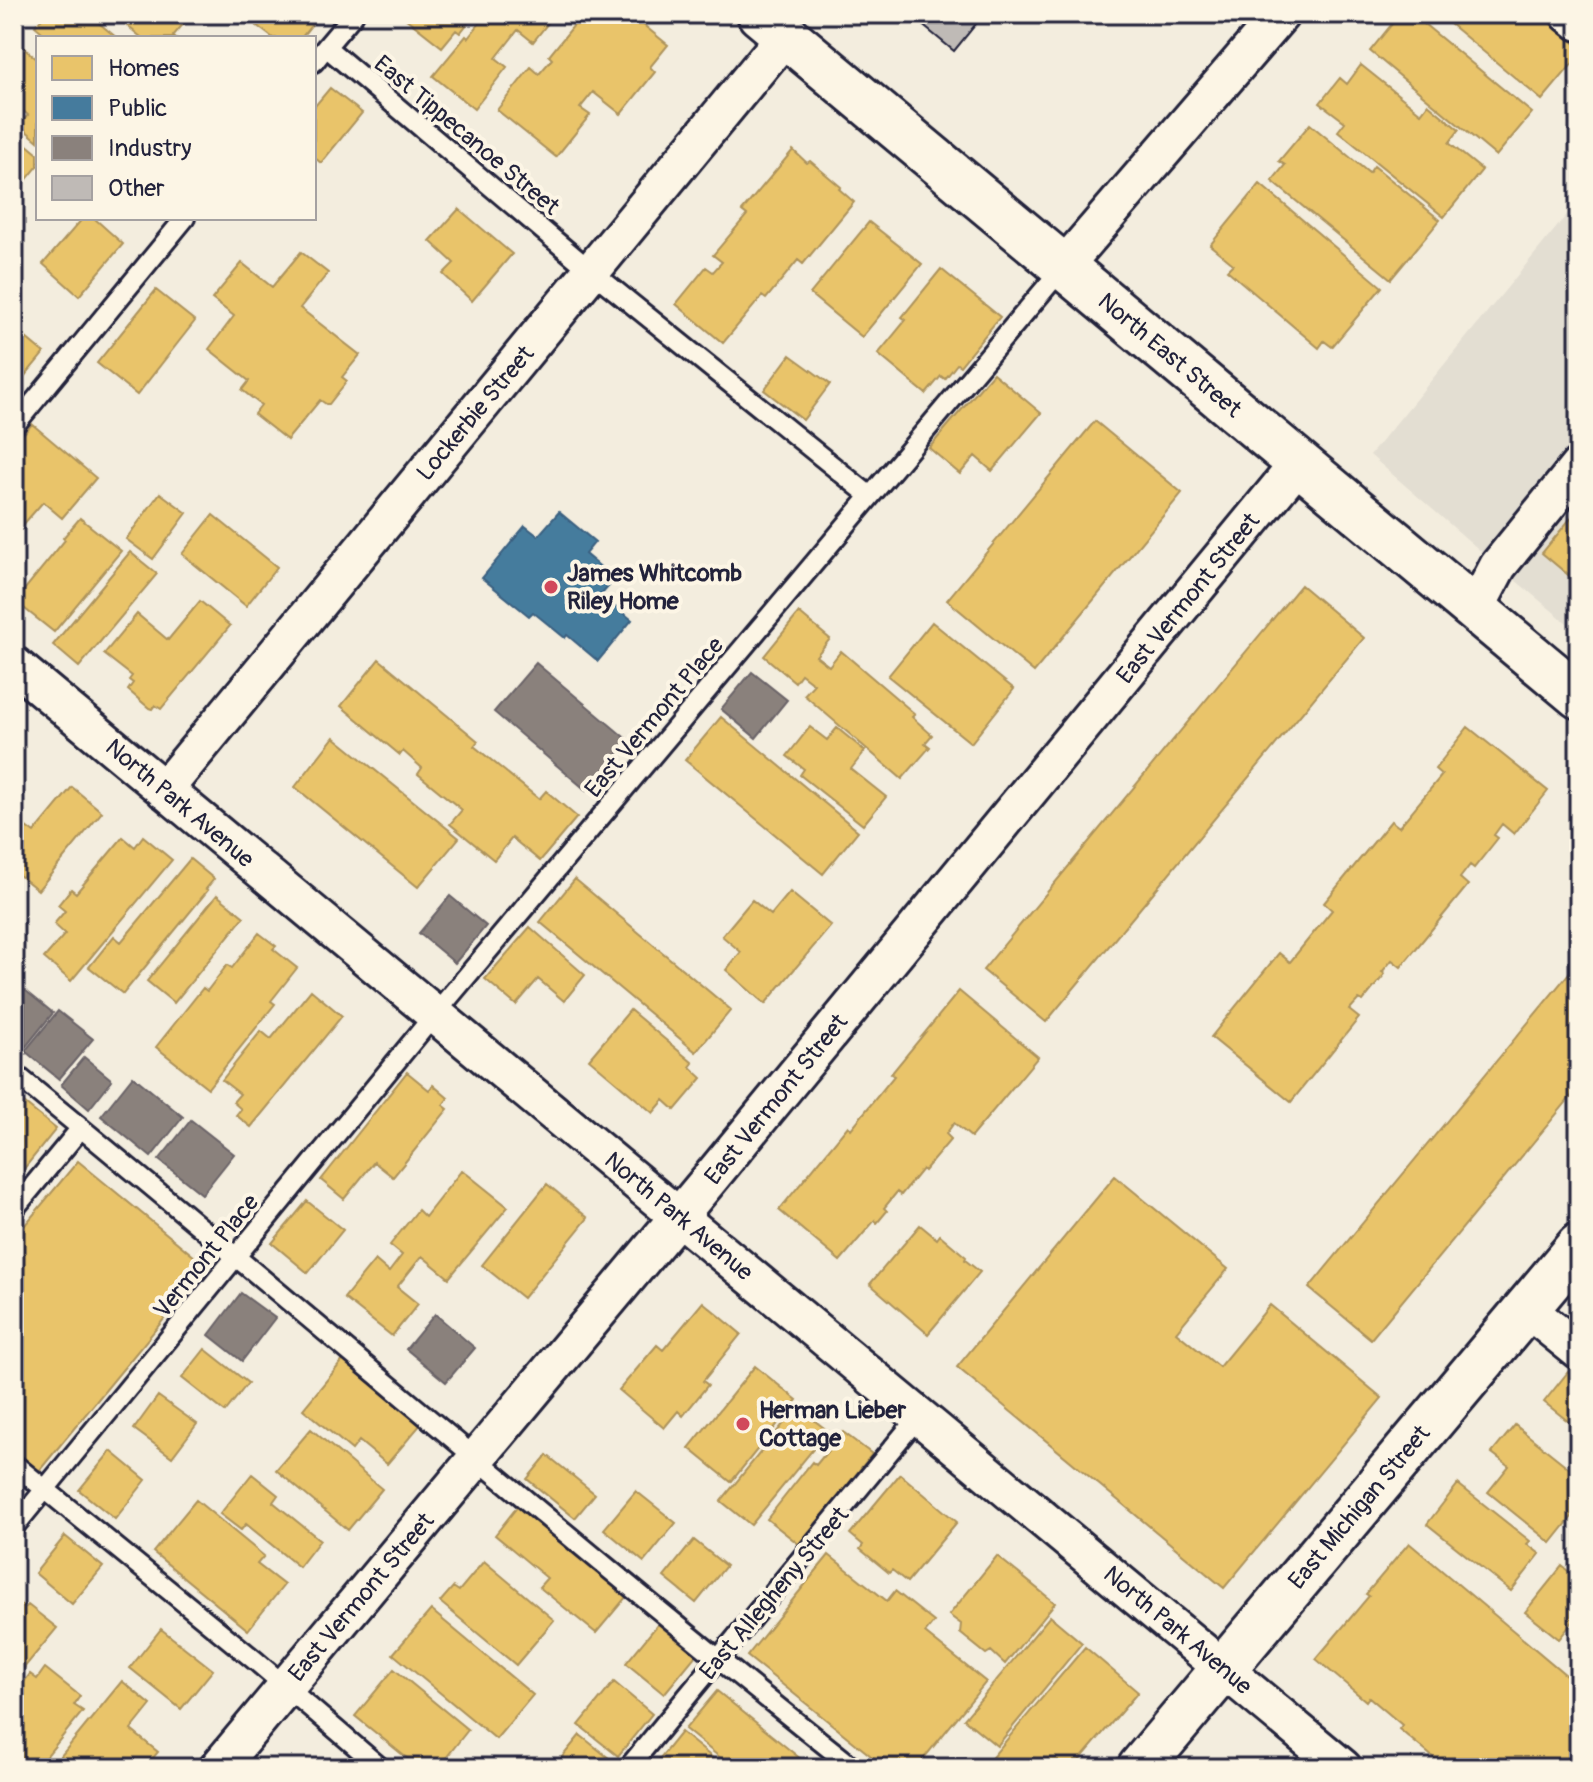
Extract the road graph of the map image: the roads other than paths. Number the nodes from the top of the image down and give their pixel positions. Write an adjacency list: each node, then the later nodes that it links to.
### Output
1 (354, 14): 6 (lane)
2 (1281, 14): 8 (street)
3 (1569, 14): 4 (street)
4 (1579, 22)
5 (773, 25): 8 (main road, North East Street); 9 (street, Lockerbie Street)
6 (320, 55): 9 (lane, East Tippecanoe Street)
7 (183, 220): 10 (lane)
8 (1064, 266): 11 (main road, North East Street); 13 (lane, East Vermont Place)
9 (591, 271): 13 (lane, East Tippecanoe Street); 17 (street, Lockerbie Street)
10 (14, 426)
11 (1299, 463): 14 (main road, North East Street); 22 (street, East Vermont Street)
12 (1579, 466): 14 (street)
13 (870, 496): 18 (lane, East Vermont Place)
14 (1475, 610): 16 (main road, North East Street)
15 (20, 683): 17 (street, North Park Avenue)
16 (1579, 696)
17 (164, 790): 18 (street, North Park Avenue)
18 (435, 1014): 22 (street, North Park Avenue); 24 (lane, Vermont Place)
19 (14, 1073): 20 (lane)
20 (81, 1128): 21 (lane); 24 (lane)
21 (14, 1209)
22 (679, 1216): 27 (street, North Park Avenue); 28 (street, East Vermont Street)
23 (1579, 1246): 25 (main road, East Michigan Street)
24 (237, 1257): 28 (lane); 30 (lane, Vermont Place)
25 (1527, 1309): 26 (street); 33 (main road, East Michigan Street)
26 (1579, 1351)
27 (919, 1416): 32 (lane, East Allegheny Street); 33 (street, North Park Avenue)
28 (477, 1458): 32 (lane); 34 (street, East Vermont Street)
29 (14, 1464): 30 (lane)
30 (45, 1489): 31 (lane, Vermont Place); 34 (lane)
31 (14, 1527)
32 (718, 1661): 37 (lane, East Allegheny Street); 38 (lane)
33 (1223, 1668): 39 (main road, East Michigan Street); 40 (street, North Park Avenue)
34 (286, 1687): 35 (street, East Vermont Street); 36 (lane)
35 (218, 1768)
36 (381, 1768)
37 (628, 1768)
38 (854, 1768)
39 (1140, 1768)
40 (1343, 1768)

